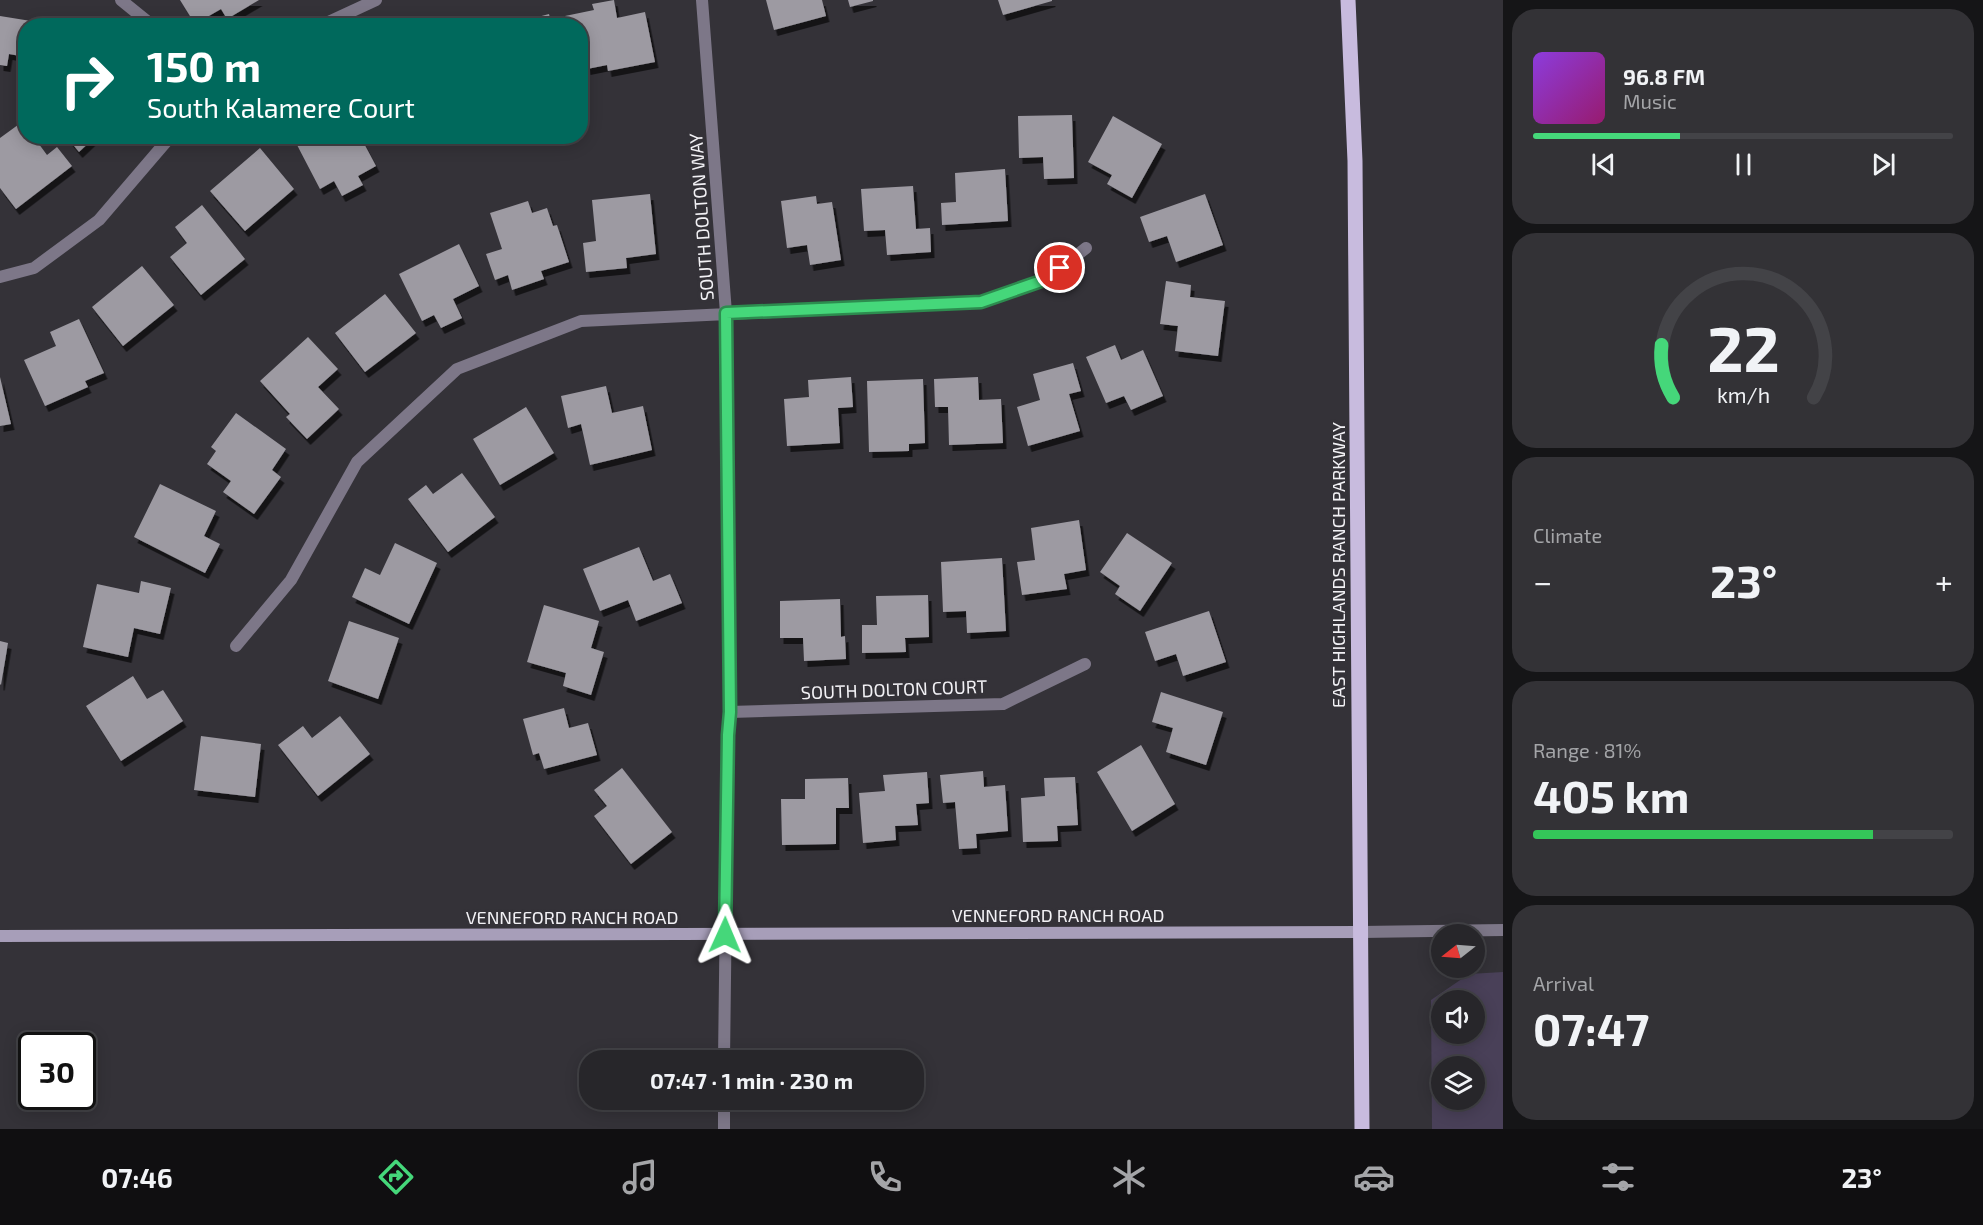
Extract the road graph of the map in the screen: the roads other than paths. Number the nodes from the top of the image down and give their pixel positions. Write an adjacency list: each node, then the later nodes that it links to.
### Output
1 (121, 0): 5 (street)
2 (376, 0): 6 (street)
3 (702, 0): 10 (street, SOUTH DOLTON WAY)
4 (1348, 0): 15 (main road, EAST HIGHLANDS RANCH PARKWAY)
5 (143, 18)
6 (337, 18)
7 (164, 144): 9 (street)
8 (1086, 248): 10 (street)
9 (0, 277)
10 (726, 313): 11 (street); 13 (street, SOUTH DOLTON WAY)
11 (237, 646)
12 (1085, 664): 13 (street, SOUTH DOLTON COURT)
13 (730, 712): 16 (street, SOUTH DOLTON WAY)
14 (1503, 930): 15 (street)
15 (1361, 932): 16 (street, VENNEFORD RANCH ROAD); 21 (main road, EAST HIGHLANDS RANCH PARKWAY)
16 (725, 935): 17 (street, VENNEFORD RANCH ROAD); 18 (street, SOUTH DOLTON WAY)
17 (0, 936)
18 (724, 1050)
19 (724, 1110): 20 (street)
20 (724, 1129)
21 (1362, 1129)

